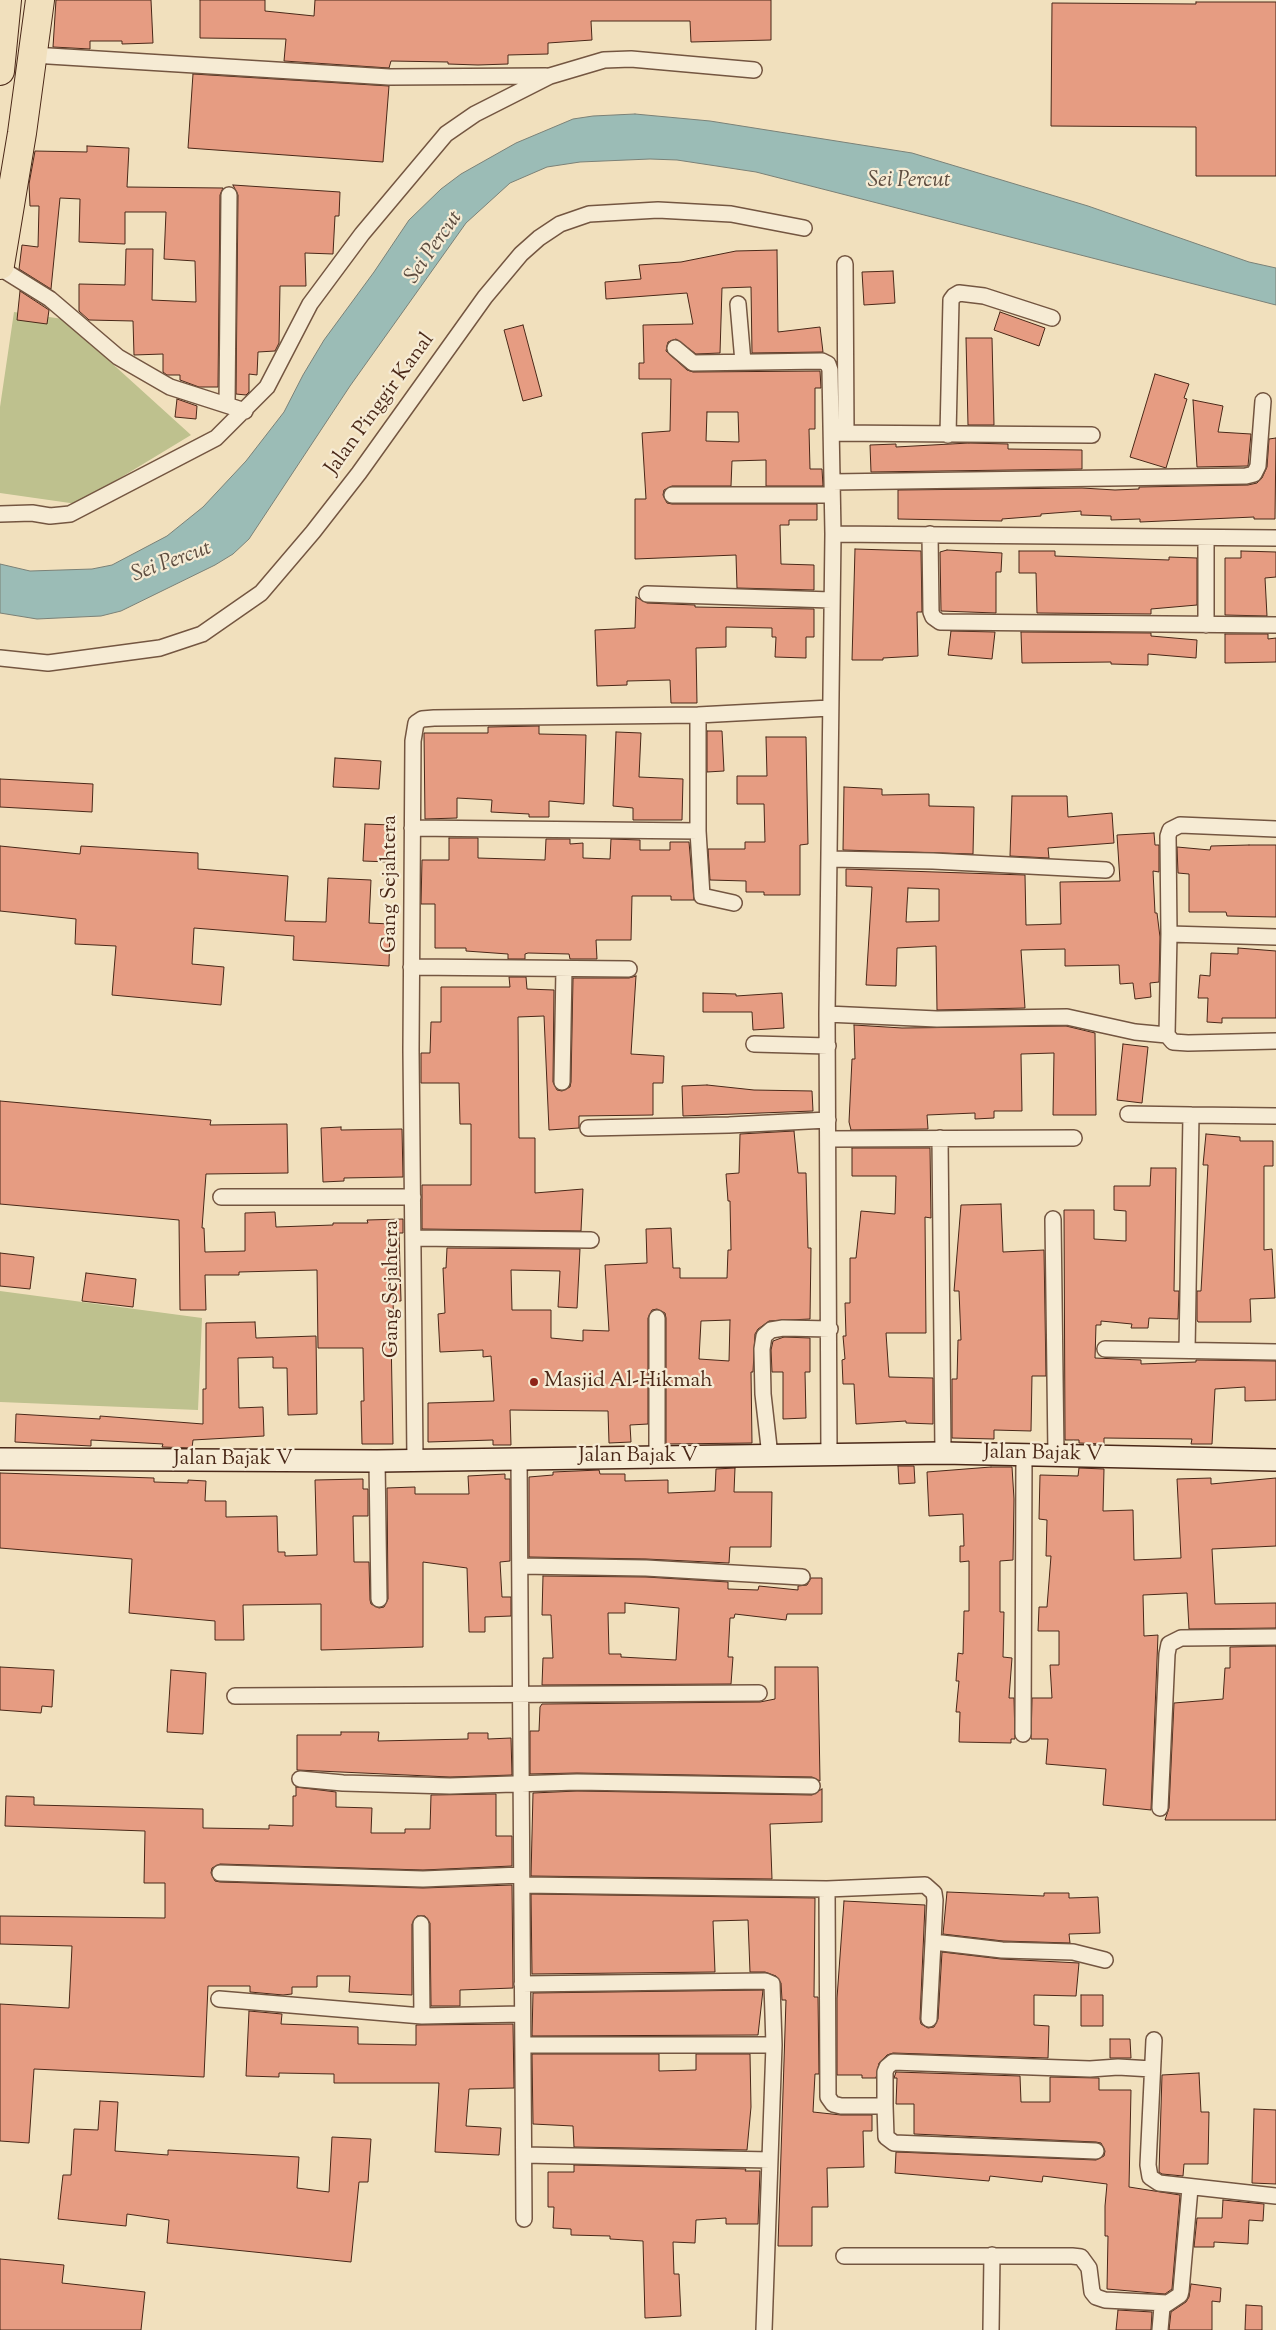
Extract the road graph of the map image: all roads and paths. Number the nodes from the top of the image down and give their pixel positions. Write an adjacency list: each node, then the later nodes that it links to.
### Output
1 (7, 0): 5 (highway)
2 (40, 0): 3 (highway)
3 (33, 56): 6 (street); 10 (highway)
4 (754, 70): 6 (street)
5 (0, 71)
6 (550, 76): 17 (street)
7 (229, 195): 16 (street)
8 (804, 228): 32 (street, Jalan Pinggir Kanal)
9 (845, 264): 18 (street)
10 (0, 266): 16 (street)
11 (738, 304): 14 (street)
12 (1052, 318): 19 (street)
13 (675, 348): 14 (street)
14 (743, 362): 18 (street)
15 (1263, 401): 21 (street)
16 (227, 405): 17 (street)
17 (245, 411): 23 (street)
18 (839, 433): 19 (street); 21 (street)
19 (948, 435): 20 (street)
20 (1092, 435)
21 (832, 488): 22 (street); 24 (street)
22 (672, 495)
23 (0, 514)
24 (833, 534): 25 (street); 29 (street)
25 (930, 534): 26 (street); 30 (street)
26 (1206, 538): 27 (street); 30 (street)
27 (1276, 538)
28 (647, 594): 29 (street)
29 (830, 600): 33 (street)
30 (1206, 625): 31 (street)
31 (1276, 625)
32 (0, 658)
33 (830, 708): 34 (street, Gang Sejahtera); 38 (street)
34 (698, 715): 35 (street, Gang Sejahtera); 37 (street)
35 (412, 828): 37 (street); 43 (street, Gang Sejahtera)
36 (1276, 829): 41 (street)
37 (698, 831): 40 (street)
38 (830, 859): 39 (street); 46 (street)
39 (1106, 870)
40 (734, 902)
41 (1169, 934): 42 (street); 47 (street)
42 (1276, 937)
43 (412, 967): 44 (street); 61 (street, Gang Sejahtera)
44 (564, 969): 45 (street); 51 (street)
45 (629, 969)
46 (827, 1014): 47 (street); 50 (street)
47 (1166, 1035): 48 (street)
48 (1276, 1041)
49 (754, 1044): 50 (street)
50 (828, 1046): 55 (street)
51 (562, 1082)
52 (1128, 1114): 53 (street)
53 (1191, 1115): 54 (street); 68 (street)
54 (1276, 1116)
55 (828, 1120): 56 (street); 59 (street)
56 (588, 1128)
57 (940, 1138): 58 (street); 59 (street); 70 (street)
58 (1074, 1138)
59 (828, 1139): 66 (street)
60 (221, 1197): 61 (street)
61 (413, 1197): 63 (street, Gang Sejahtera)
62 (1054, 1219): 73 (street)
63 (414, 1238): 64 (street); 78 (street, Gang Sejahtera)
64 (591, 1240)
65 (657, 1318): 76 (street)
66 (830, 1329): 72 (street); 74 (street)
67 (1105, 1349): 68 (street)
68 (1187, 1350): 69 (street)
69 (1276, 1352)
70 (944, 1453): 71 (street, Jalan Bajak V); 72 (street, Jalan Bajak V)
71 (1024, 1453): 73 (street, Jalan Bajak V); 88 (street)
72 (829, 1455): 74 (street, Jalan Bajak V)
73 (1056, 1455): 79 (street, Jalan Bajak V)
74 (770, 1456): 76 (street, Jalan Bajak V)
75 (519, 1457): 76 (street, Jalan Bajak V); 78 (street, Jalan Bajak V); 81 (street)
76 (657, 1457)
77 (0, 1458): 80 (street, Jalan Bajak V)
78 (416, 1460): 80 (street, Jalan Bajak V)
79 (1276, 1460)
80 (377, 1461): 83 (street)
81 (520, 1566): 82 (street); 86 (street)
82 (802, 1577)
83 (379, 1599)
84 (1276, 1637): 92 (street)
85 (759, 1693): 86 (street)
86 (520, 1694): 87 (street); 90 (street)
87 (235, 1696)
88 (1022, 1734)
89 (300, 1778): 90 (street)
90 (520, 1785): 91 (street); 94 (street)
91 (812, 1786)
92 (1160, 1808)
93 (220, 1873): 94 (street)
94 (522, 1880): 95 (street); 99 (street)
95 (827, 1889): 97 (street); 108 (street)
96 (421, 1924): 102 (street)
97 (933, 1942): 98 (street); 103 (street)
98 (1105, 1960)
99 (522, 1984): 101 (street); 106 (street)
100 (219, 1999): 102 (street)
101 (522, 2014): 102 (street); 105 (street)
102 (422, 2016)
103 (929, 2019)
104 (1154, 2040): 107 (street)
105 (524, 2045): 106 (street); 110 (street)
106 (774, 2045): 111 (street)
107 (1152, 2069): 108 (street); 112 (street)
108 (885, 2106): 109 (street)
109 (1096, 2151)
110 (524, 2155): 111 (street); 114 (street)
111 (770, 2160): 118 (street)
112 (1190, 2188): 113 (street); 117 (street)
113 (1276, 2196)
114 (524, 2219)
115 (992, 2255): 116 (street); 117 (street); 119 (street)
116 (844, 2256)
117 (1167, 2303): 120 (street)
118 (764, 2330)
119 (991, 2330)
120 (1160, 2330)

